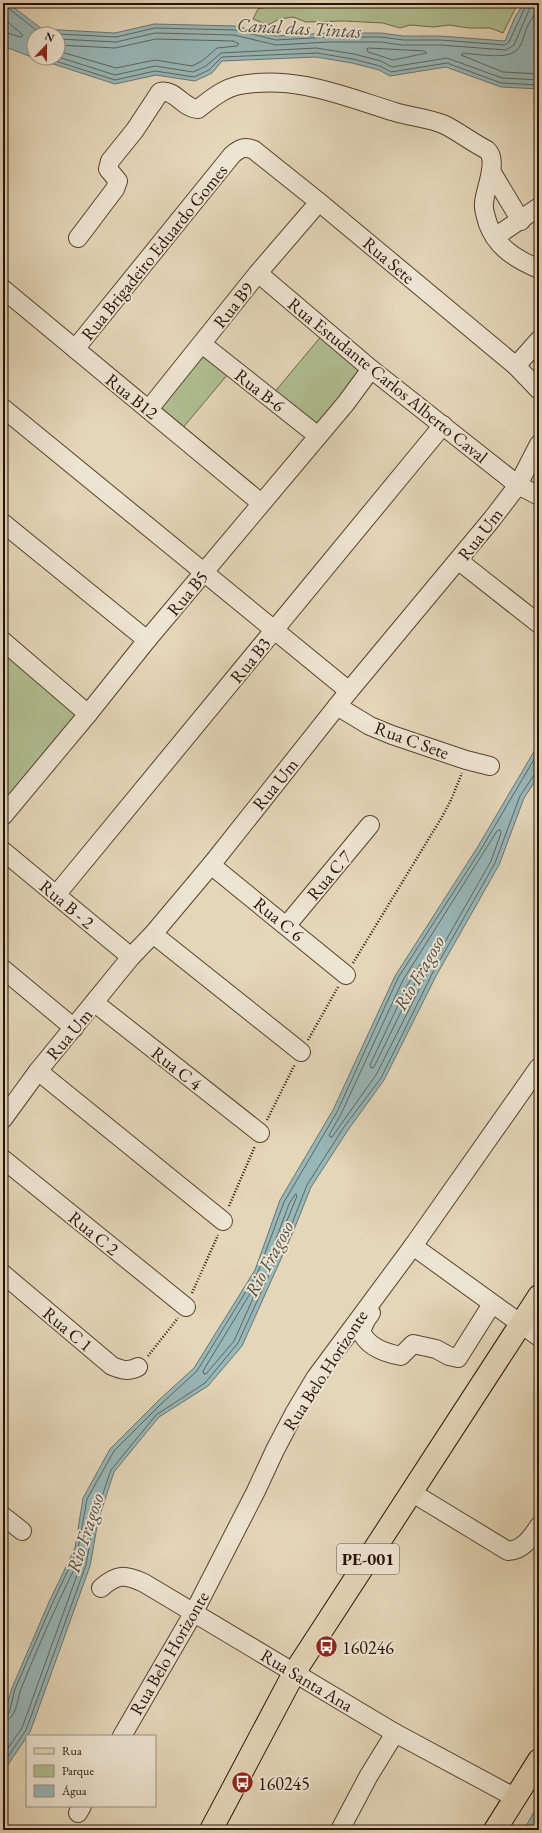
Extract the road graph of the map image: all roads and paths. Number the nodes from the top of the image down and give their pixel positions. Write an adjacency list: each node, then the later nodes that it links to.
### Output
1 (232, 155): 3 (street, Rua Sete); 13 (street, Rua Brigadeiro Eduardo Gomes)
2 (491, 171): 5 (street); 6 (street); 7 (street)
3 (319, 202): 9 (street, Rua B9); 14 (street, Rua Sete)
4 (539, 208): 5 (street)
5 (521, 221): 6 (street)
6 (495, 237): 8 (street)
7 (78, 238)
8 (539, 269)
9 (258, 273): 12 (street, Rua B9); 15 (street, Rua Estudante Carlos Alberto Caval)
10 (3, 289): 13 (street, Rua B12)
11 (539, 340): 14 (street)
12 (202, 344): 18 (street, Rua B9); 20 (street, Rua B-6)
13 (75, 349): 18 (street, Rua B12)
14 (516, 366): 16 (street, Rua Sete)
15 (371, 369): 19 (street, Rua Estudante Carlos Alberto Caval); 20 (street, Rua B5)
16 (539, 390)
17 (3, 408): 27 (street)
18 (149, 409): 24 (street, Rua B12)
19 (443, 425): 22 (street, Rua Estudante Carlos Alberto Caval); 29 (street, Rua B3)
20 (318, 436): 24 (street, Rua B5)
21 (539, 444): 22 (street, Rua Um)
22 (518, 485): 23 (street, Rua Estudante Carlos Alberto Caval); 26 (street, Rua Um)
23 (539, 496)
24 (260, 503): 27 (street, Rua B5)
25 (3, 523): 30 (street)
26 (458, 562): 28 (street); 32 (street, Rua Um)
27 (205, 572): 29 (street); 30 (street, Rua B5)
28 (539, 624)
29 (274, 629): 32 (street); 40 (street, Rua B3)
30 (147, 640): 34 (street, Rua B5)
31 (3, 641): 34 (street)
32 (349, 691): 33 (street, Rua Um)
33 (337, 706): 35 (street, Rua C Sete); 39 (street, Rua Um)
34 (88, 714): 36 (street, Rua B5)
35 (490, 766)
36 (3, 816)
37 (370, 825): 41 (street, Rua C 7)
38 (3, 851): 40 (street, Rua B - 2)
39 (211, 865): 41 (street, Rua C 6); 42 (street, Rua Um)
40 (56, 895): 43 (street, Rua B - 2)
41 (287, 925): 45 (street, Rua C 6)
42 (153, 934): 43 (street, Rua Um); 48 (street)
43 (131, 957): 46 (street, Rua Um)
44 (3, 969): 47 (street)
45 (346, 975)
46 (95, 1003): 47 (street, Rua Um); 53 (street, Rua C 4)
47 (74, 1028): 50 (street, Rua Um)
48 (301, 1052)
49 (539, 1067): 56 (street, Rua Belo Horizonte)
50 (38, 1071): 51 (street, Rua Um); 55 (street)
51 (9, 1100): 52 (street, Rua Um)
52 (3, 1119)
53 (260, 1133)
54 (3, 1159): 61 (street, Rua C 2)
55 (223, 1221)
56 (413, 1246): 60 (street); 70 (street, Rua Belo Horizonte)
57 (3, 1274): 64 (street, Rua C 1)
58 (402, 1278): 60 (street)
59 (539, 1296): 62 (main road, PE-001)
60 (492, 1304): 62 (street)
61 (186, 1307)
62 (520, 1324): 63 (street); 65 (main road, PE-001)
63 (539, 1337)
64 (138, 1367)
65 (411, 1492): 67 (street); 71 (main road, PE-001)
66 (3, 1516): 68 (street)
67 (539, 1526)
68 (22, 1531)
69 (101, 1588): 70 (street, Rua Santa Ana)
70 (194, 1612): 71 (street, Rua Santa Ana); 73 (street, Rua Belo Horizonte)
71 (294, 1674): 72 (street, Rua Santa Ana); 76 (main road, PE-001)
72 (395, 1733): 75 (street, Rua Santa Ana); 77 (street)
73 (123, 1735)
74 (539, 1760): 75 (main road)
75 (514, 1797): 78 (main road)
76 (211, 1830)
77 (340, 1830)
78 (495, 1830)

